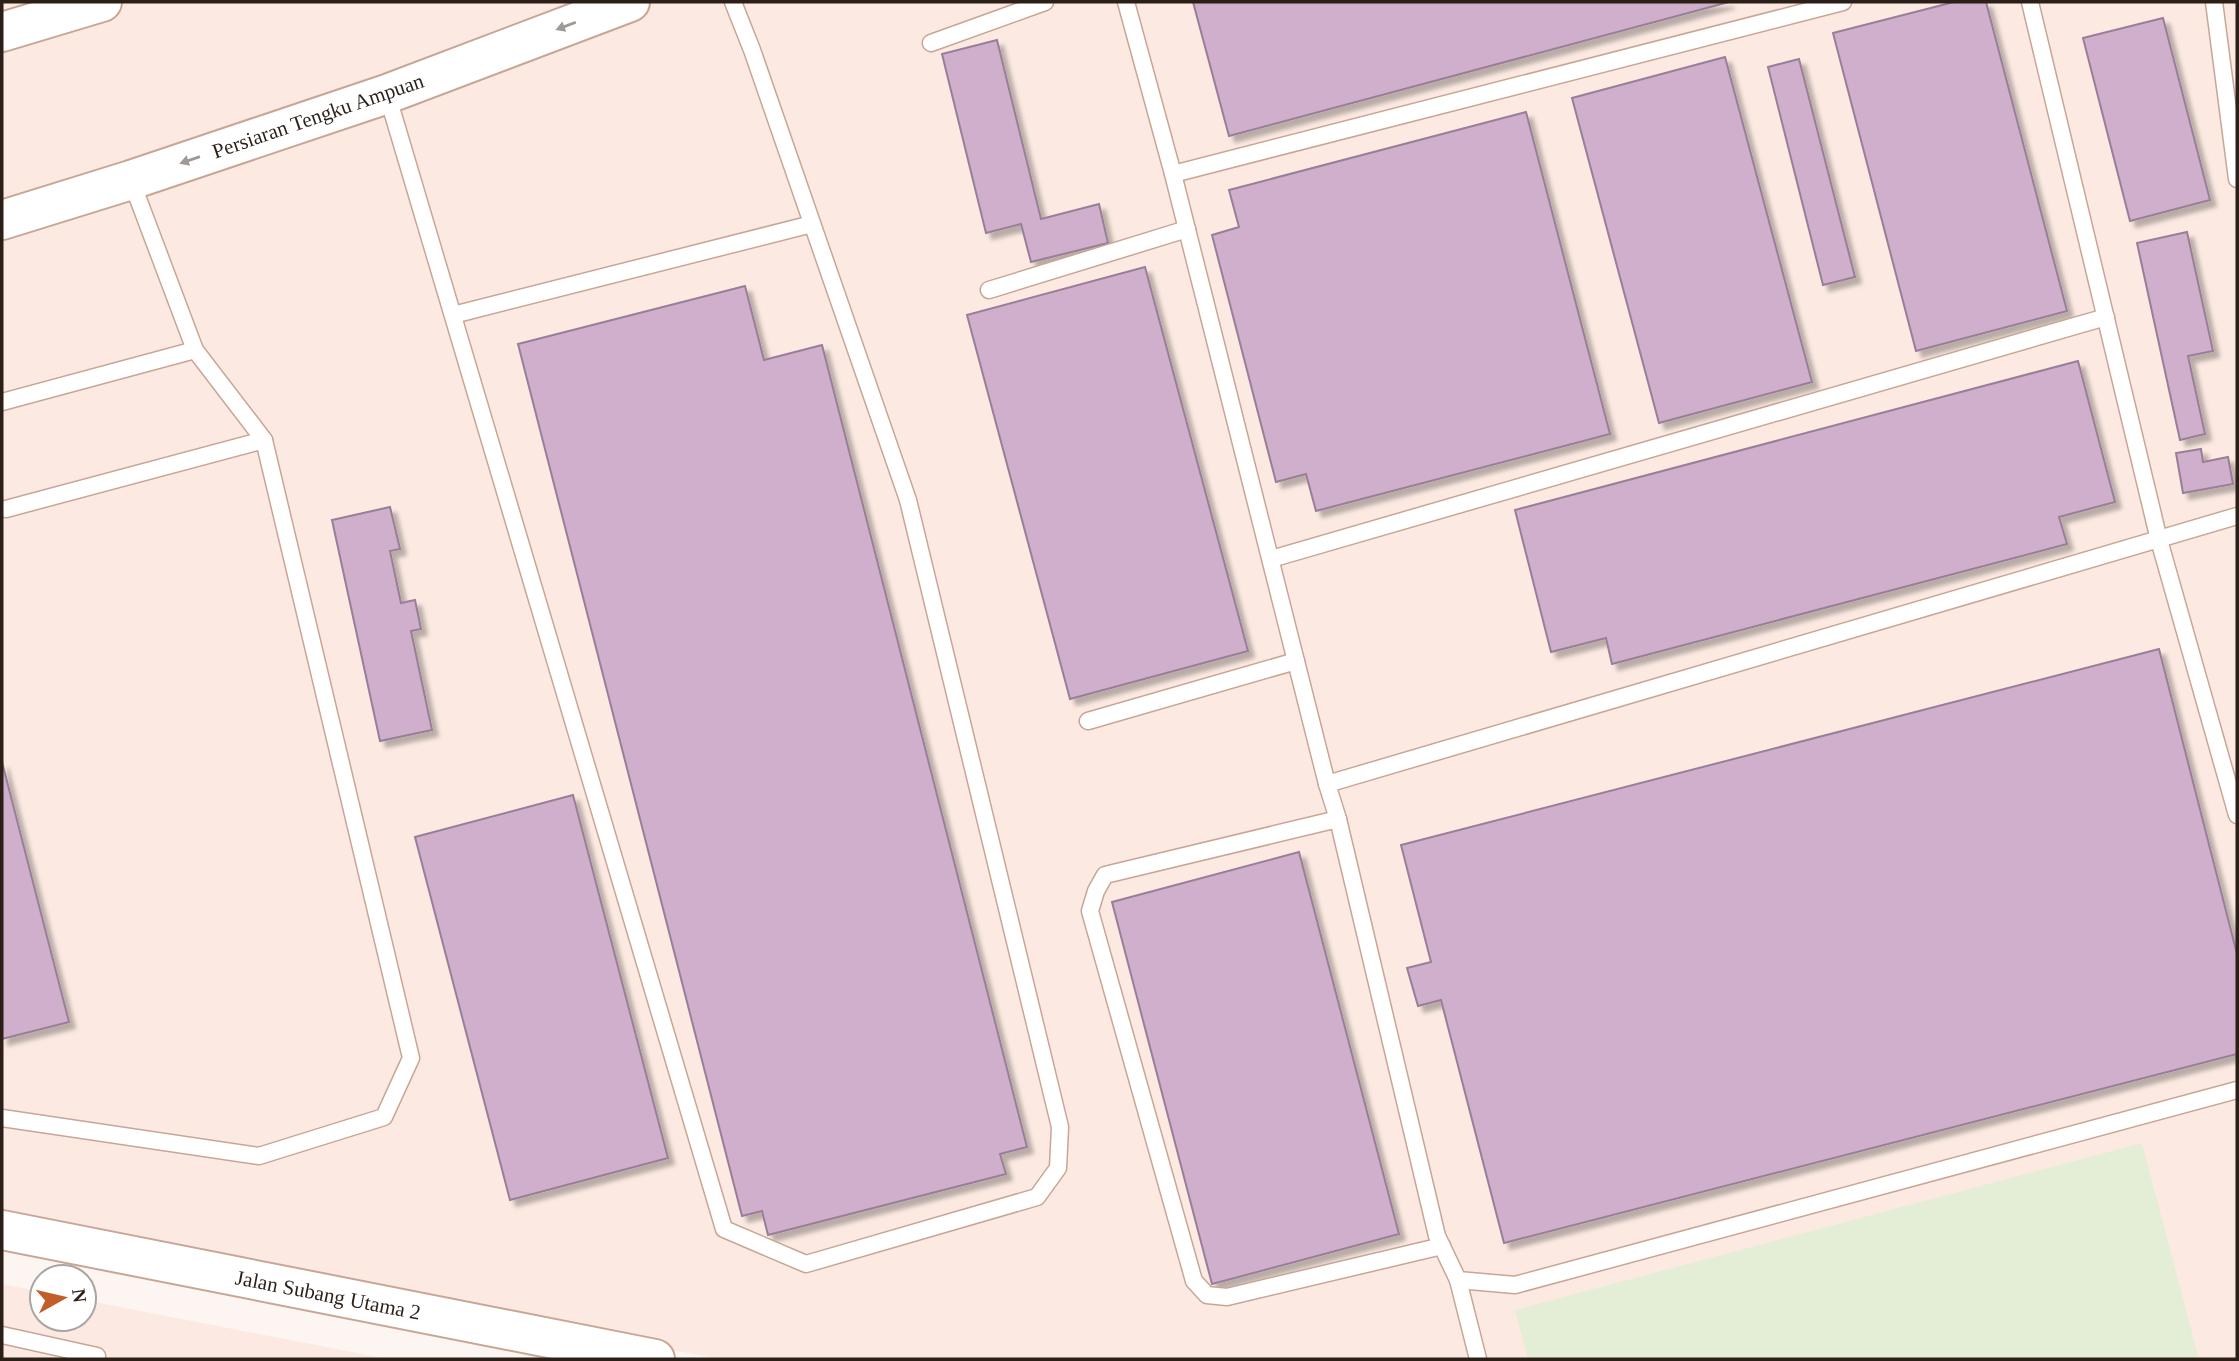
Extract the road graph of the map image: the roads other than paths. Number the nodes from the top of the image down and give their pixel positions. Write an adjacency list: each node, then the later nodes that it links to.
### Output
1 (102, 2): 9 (main road)
2 (630, 2): 11 (main road, Persiaran Tengku Ampuan, one-way to 11)
3 (733, 2): 16 (lane)
4 (1045, 2): 10 (lane)
5 (1126, 2): 12 (lane)
6 (1843, 2): 12 (lane)
7 (2030, 2): 20 (lane)
8 (2214, 2): 13 (lane)
9 (2, 32)
10 (931, 43)
11 (387, 93): 14 (main road, Persiaran Tengku Ampuan, one-way to 14); 19 (lane)
12 (1173, 174): 17 (lane)
13 (2237, 179)
14 (131, 180): 15 (main road, Persiaran Tengku Ampuan); 21 (lane)
15 (2, 220)
16 (812, 224): 19 (lane); 19 (lane)
17 (1187, 229): 18 (lane); 27 (lane)
18 (989, 290)
19 (453, 315)
20 (2106, 317): 26 (lane); 27 (lane)
21 (195, 350): 22 (lane); 23 (lane)
22 (2, 402)
23 (264, 440): 24 (lane); 34 (lane)
24 (5, 509)
25 (2237, 516): 26 (lane)
26 (2159, 540): 30 (lane); 31 (lane)
27 (1271, 559): 28 (lane)
28 (1296, 661): 29 (lane); 30 (lane)
29 (1088, 720)
30 (1327, 784): 32 (lane)
31 (2237, 815)
32 (1338, 819): 36 (lane); 36 (lane)
33 (2237, 1090): 37 (lane)
34 (2, 1118)
35 (2, 1230): 40 (main road, Jalan Subang Utama 2)
36 (1442, 1246): 37 (lane)
37 (1458, 1280): 41 (lane)
38 (2, 1335): 39 (lane)
39 (99, 1358)
40 (655, 1359)
41 (1478, 1359)

